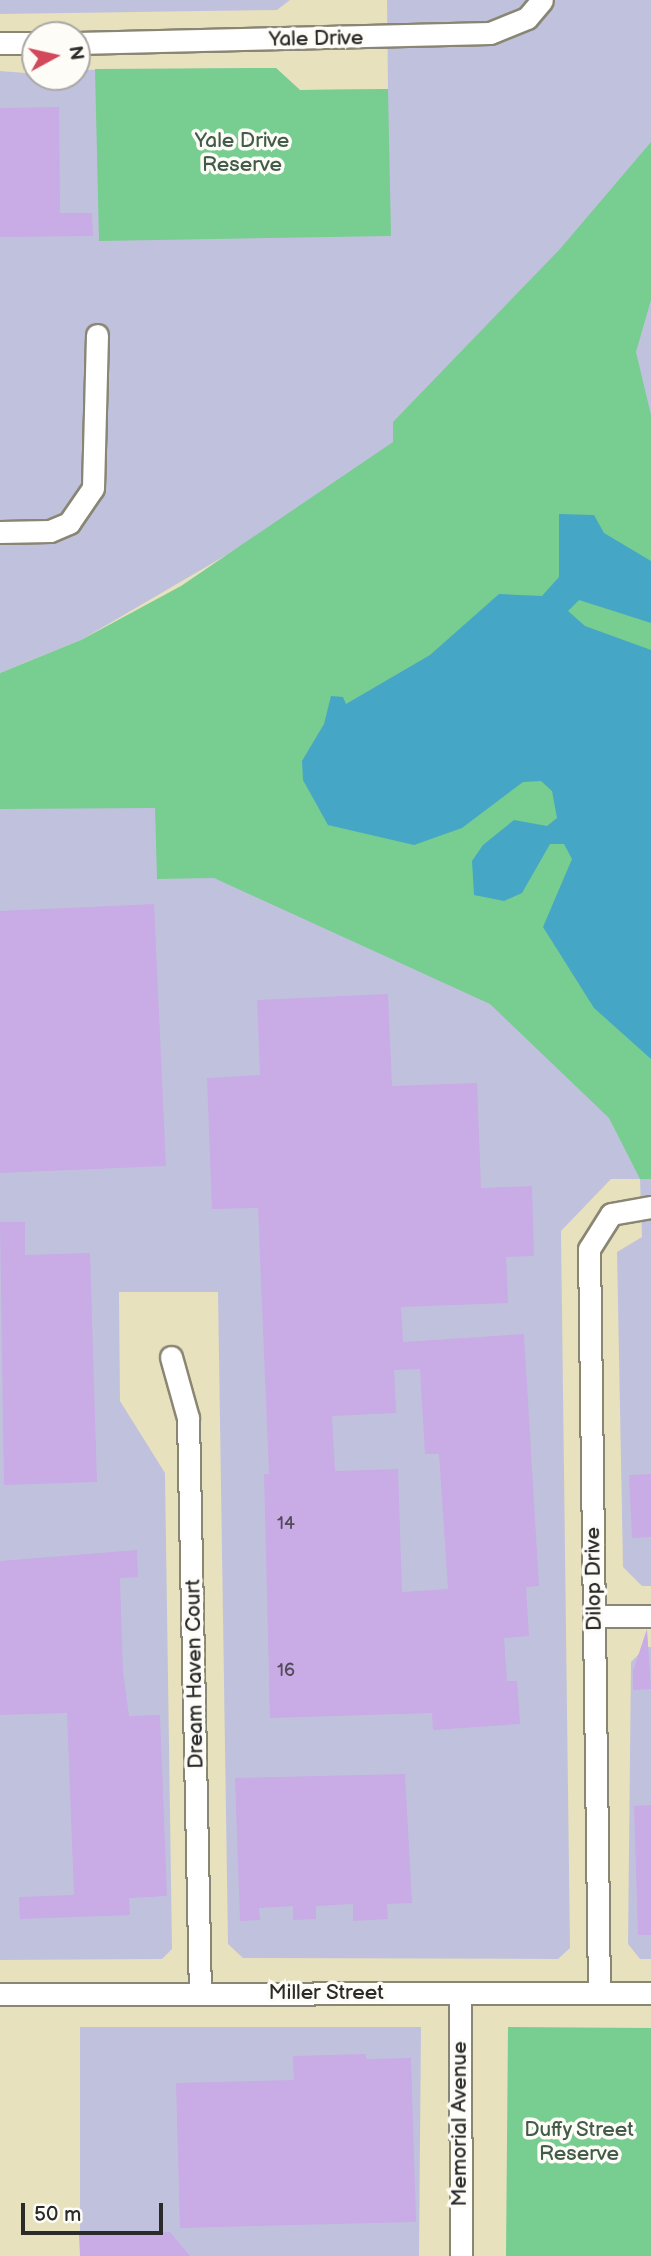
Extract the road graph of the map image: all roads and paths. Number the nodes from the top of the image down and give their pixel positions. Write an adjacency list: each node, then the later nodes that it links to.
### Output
1 (542, 0): 4 (street, Yale Drive)
2 (0, 43): 3 (street)
3 (21, 43)
4 (91, 43)
5 (97, 335): 6 (street)
6 (0, 531)
7 (651, 1207): 9 (street, Dilop Drive)
8 (172, 1357): 15 (street, Dream Haven Court)
9 (594, 1616): 10 (street); 11 (street, Dilop Drive)
10 (651, 1616)
11 (599, 1992): 12 (street, Miller Street); 13 (street, Miller Street)
12 (460, 1993): 15 (street, Miller Street); 16 (street, Memorial Avenue)
13 (651, 1993)
14 (0, 1994): 15 (street, Miller Street)
15 (200, 1994)
16 (461, 2256)

